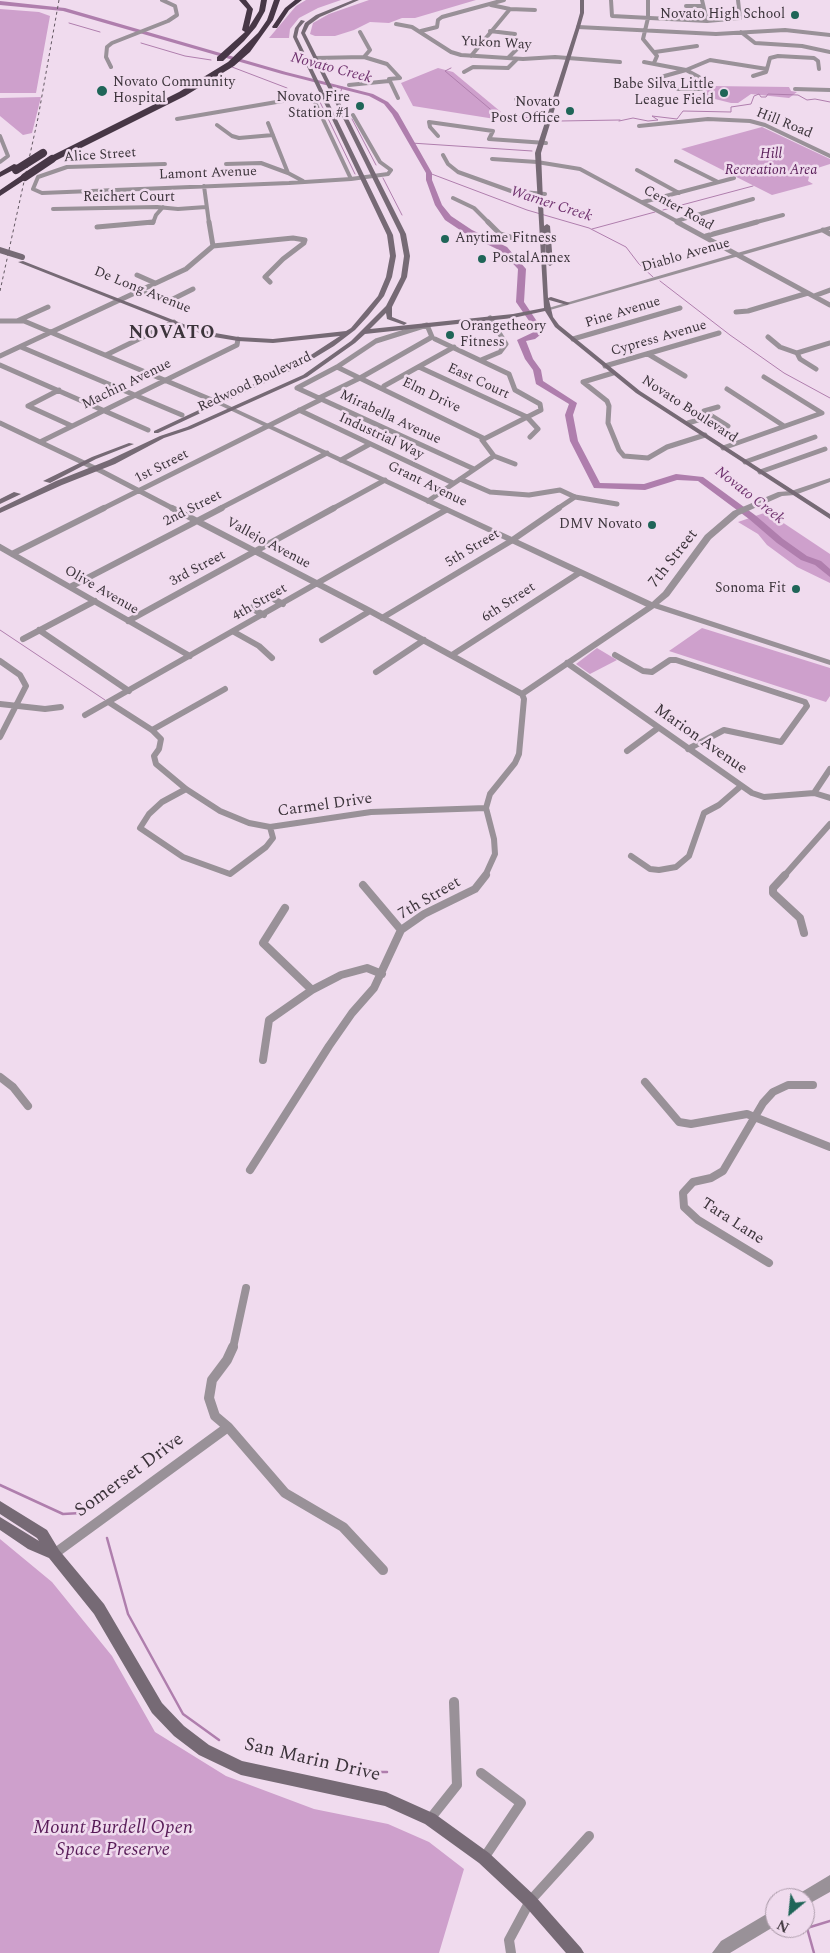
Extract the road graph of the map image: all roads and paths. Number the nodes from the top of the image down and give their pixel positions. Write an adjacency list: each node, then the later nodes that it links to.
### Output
1 (162, 0): 47 (street)
2 (242, 0): 31 (highway)
3 (264, 0): 31 (highway)
4 (277, 0): 34 (highway)
5 (299, 0): 34 (highway)
6 (349, 0): 42 (main road, Redwood Boulevard)
7 (357, 0): 39 (main road, Redwood Boulevard)
8 (504, 0): 15 (street)
9 (582, 0): 23 (main road)
10 (587, 0): 23 (main road)
11 (611, 0): 20 (street)
12 (648, 0): 20 (street)
13 (702, 0): 17 (street)
14 (738, 0): 21 (street)
15 (489, 4): 18 (street); 24 (street)
16 (686, 6): 17 (street)
17 (703, 6): 21 (street)
18 (510, 8): 19 (street); 25 (street)
19 (534, 10)
20 (648, 18): 21 (street); 26 (street)
21 (707, 21)
22 (396, 24): 24 (street, Yukon Way)
23 (581, 27): 26 (street); 41 (main road)
24 (421, 31): 37 (street, Yukon Way)
25 (490, 31): 29 (street); 37 (street)
26 (646, 31): 28 (street); 35 (street)
27 (360, 32): 38 (street)
28 (741, 32): 30 (street); 36 (street)
29 (515, 34)
30 (830, 35)
31 (242, 40): 71 (highway)
32 (697, 46): 35 (street)
33 (518, 48): 40 (street)
34 (245, 52): 96 (highway, bridge)
35 (655, 52): 46 (street)
36 (830, 52)
37 (471, 56): 40 (street, Yukon Way)
38 (364, 57): 39 (street); 54 (street)
39 (315, 58): 42 (main road); 59 (main road, Redwood Boulevard)
40 (508, 58): 43 (street, Yukon Way)
41 (570, 58): 43 (street, Yukon Way); 44 (street, Yukon Way); 65 (main road)
42 (305, 59): 60 (main road, Redwood Boulevard)
43 (518, 59): 51 (street)
44 (620, 62)
45 (644, 62): 46 (street)
46 (654, 63): 50 (street)
47 (111, 67)
48 (767, 69): 49 (street); 50 (street); 52 (street)
49 (819, 69)
50 (686, 70): 53 (street); 56 (street)
51 (464, 72)
52 (753, 76)
53 (661, 78)
54 (389, 82): 55 (street); 62 (street)
55 (349, 84)
56 (678, 89)
57 (796, 89): 58 (street)
58 (830, 90)
59 (333, 95): 60 (street); 89 (main road, Redwood Boulevard)
60 (324, 97): 61 (street); 63 (street); 90 (main road, Redwood Boulevard)
61 (313, 98): 63 (street); 92 (street)
62 (398, 98)
63 (303, 99): 67 (street)
64 (516, 99): 65 (street)
65 (557, 101): 75 (main road)
66 (353, 115): 89 (street)
67 (177, 119)
68 (268, 123): 72 (street)
69 (216, 125): 72 (street)
70 (639, 126): 78 (street, Hill Road)
71 (83, 134)
72 (273, 135): 87 (street)
73 (0, 136): 81 (street)
74 (438, 136): 75 (street)
75 (543, 143): 82 (main road)
76 (46, 152): 85 (highway, bridge)
77 (443, 155): 101 (street)
78 (830, 156)
79 (492, 159): 82 (street, Center Road)
80 (676, 160): 95 (street)
81 (0, 162)
82 (540, 162): 101 (main road); 104 (street, Center Road)
83 (165, 164): 98 (street, Alice Street)
84 (226, 164): 87 (street)
85 (16, 168): 88 (highway); 93 (highway)
86 (637, 170): 99 (street)
87 (288, 173): 94 (street)
88 (0, 175)
89 (374, 175): 90 (street, Lamont Avenue); 131 (main road, Redwood Boulevard)
90 (363, 176): 92 (street, Lamont Avenue); 130 (main road, Redwood Boulevard)
91 (734, 178): 95 (street)
92 (350, 179): 94 (street, Lamont Avenue)
93 (0, 181)
94 (304, 182): 97 (street, Lamont Avenue)
95 (718, 182): 99 (street)
96 (14, 186): 100 (highway); 105 (highway)
97 (204, 186): 98 (street, Lamont Avenue); 107 (street)
98 (42, 193)
99 (679, 193): 104 (street)
100 (0, 194)
101 (542, 194): 116 (main road)
102 (453, 198): 116 (street)
103 (753, 199): 110 (street)
104 (643, 202): 110 (street, Center Road)
105 (0, 203)
106 (163, 207): 107 (street, Reichert Court); 108 (street, Reichert Court); 111 (street)
107 (206, 207): 117 (street)
108 (52, 210)
109 (783, 215): 115 (street)
110 (676, 221): 115 (street, Center Road)
111 (97, 227)
112 (830, 228): 113 (street, Diablo Avenue)
113 (823, 230): 114 (street); 119 (street, Diablo Avenue)
114 (830, 234)
115 (706, 236): 119 (street, Center Road)
116 (545, 241): 133 (main road, Novato Boulevard); 136 (main road)
117 (214, 246): 125 (street); 126 (street)
118 (0, 250): 121 (main road, De Long Avenue, bridge)
119 (738, 254): 132 (street, Center Road); 137 (street, Diablo Avenue)
120 (0, 255): 121 (main road, De Long Avenue)
121 (22, 260): 122 (main road, De Long Avenue); 123 (main road, De Long Avenue)
122 (49, 272): 123 (main road); 135 (main road, De Long Avenue)
123 (71, 276): 135 (main road, De Long Avenue)
124 (137, 276): 126 (street)
125 (270, 282)
126 (155, 283): 129 (street)
127 (194, 289): 129 (street)
128 (830, 290): 134 (street)
129 (140, 291): 135 (street)
130 (382, 291): 131 (main road); 154 (main road, Redwood Boulevard)
131 (397, 293): 139 (main road, Redwood Boulevard)
132 (808, 293): 134 (street, Center Road); 144 (street)
133 (545, 294): 142 (main road, Novato Boulevard); 143 (main road)
134 (814, 296): 138 (street, Center Road)
135 (122, 299): 148 (main road, De Long Avenue); 155 (street); 161 (main road, De Long Avenue)
136 (552, 299): 137 (main road); 142 (main road)
137 (567, 303): 142 (street, Diablo Avenue)
138 (830, 305)
139 (389, 306): 149 (main road); 152 (main road, Redwood Boulevard)
140 (48, 307): 147 (street)
141 (680, 308): 162 (street, Pine Avenue)
142 (548, 309): 143 (main road, Diablo Avenue); 151 (main road, Novato Boulevard)
143 (530, 312): 145 (main road, Diablo Avenue); 151 (main road)
144 (736, 312)
145 (489, 316): 150 (main road); 150 (main road); 171 (street)
146 (0, 321): 147 (street)
147 (18, 321): 155 (street, Grant Avenue)
148 (174, 322): 161 (main road, De Long Avenue); 169 (street)
149 (404, 323): 150 (main road); 152 (main road)
150 (425, 323): 152 (main road); 153 (street); 157 (street)
151 (556, 326): 162 (main road, Novato Boulevard)
152 (369, 330): 154 (main road, De Long Avenue); 159 (main road); 189 (main road, Redwood Boulevard)
153 (416, 330): 157 (street); 159 (street)
154 (350, 331): 158 (main road, De Long Avenue); 161 (main road, De Long Avenue); 166 (main road, Redwood Boulevard)
155 (52, 332): 164 (street); 169 (street, Grant Avenue)
156 (719, 333): 168 (street, Cypress Avenue)
157 (432, 336): 165 (street); 180 (street, 1st Street)
158 (311, 337): 161 (main road, De Long Avenue); 166 (main road)
159 (387, 337): 173 (street)
160 (768, 337): 167 (street)
161 (238, 340): 181 (street, Machin Avenue)
162 (573, 340): 174 (main road, Novato Boulevard)
163 (830, 343): 167 (street)
164 (21, 347): 170 (street); 185 (street)
165 (454, 347): 171 (street); 175 (street)
166 (324, 350): 187 (main road, Redwood Boulevard)
167 (797, 353): 176 (street)
168 (648, 354): 174 (street, Cypress Avenue); 178 (street)
169 (106, 355): 181 (street, Grant Avenue)
170 (0, 356)
171 (481, 360): 194 (street)
172 (0, 365): 184 (street)
173 (337, 366): 180 (street, Elm Drive); 186 (street, Mirabella Avenue)
174 (605, 366): 177 (main road, Novato Boulevard)
175 (419, 367): 182 (street); 194 (street, East Court)
176 (816, 369)
177 (613, 373): 195 (main road, Novato Boulevard); 202 (street)
178 (685, 376)
179 (764, 377): 200 (street)
180 (360, 378): 182 (street, Elm Drive); 186 (street, 1st Street); 203 (street, Elm Drive)
181 (164, 380): 185 (street, Machin Avenue); 187 (street, Grant Avenue)
182 (384, 386): 203 (street, Elm Drive)
183 (727, 389): 200 (street)
184 (59, 390): 190 (street); 197 (street)
185 (134, 394): 190 (street, Machin Avenue); 192 (street)
186 (320, 399): 191 (street, 1st Street); 217 (street, Mirabella Avenue)
187 (218, 403): 189 (street, Grant Avenue); 214 (main road, Redwood Boulevard)
188 (718, 407): 193 (street)
189 (232, 408): 198 (street, Grant Avenue); 216 (main road, Redwood Boulevard)
190 (102, 410): 197 (street, Machin Avenue); 201 (street)
191 (299, 410): 198 (street, 1st Street); 207 (street, Industrial Way)
192 (182, 415)
193 (711, 416): 195 (street); 199 (street)
194 (528, 417): 203 (street); 204 (street)
195 (688, 423): 202 (main road, Novato Boulevard)
196 (0, 424): 206 (street, Vallejo Avenue)
197 (72, 426): 206 (street, Machin Avenue)
198 (269, 426): 210 (street, Grant Avenue); 223 (street, 1st Street)
199 (728, 426)
200 (784, 426): 208 (street)
201 (148, 430)
202 (705, 435): 208 (main road, Novato Boulevard)
203 (485, 437): 211 (street)
204 (530, 437)
205 (815, 437): 213 (street)
206 (40, 442): 214 (street, Vallejo Avenue)
207 (370, 444): 212 (street); 222 (street, Industrial Way)
208 (724, 448): 213 (main road, Novato Boulevard)
209 (825, 449): 218 (street)
210 (327, 453): 212 (street, Grant Avenue); 232 (street, 2nd Street)
211 (494, 456): 215 (street); 217 (street)
212 (341, 460): 220 (street, Grant Avenue)
213 (746, 462): 218 (main road, Novato Boulevard)
214 (83, 463): 216 (street, Vallejo Avenue); 227 (main road, Redwood Boulevard)
215 (515, 464)
216 (96, 469): 223 (street, Vallejo Avenue); 230 (main road, Redwood Boulevard)
217 (474, 469): 219 (street)
218 (760, 472): 224 (main road, Novato Boulevard)
219 (460, 478): 222 (street); 225 (street)
220 (385, 480): 226 (street, Grant Avenue); 235 (street, 3rd Street)
221 (830, 480): 224 (street, 7th Street)
222 (453, 483): 226 (street)
223 (139, 491): 232 (street, Vallejo Avenue); 236 (street, 1st Street)
224 (792, 493): 231 (main road, Novato Boulevard); 242 (street, 7th Street)
225 (575, 497): 228 (street); 233 (street, 5th Street)
226 (428, 501): 229 (street, Grant Avenue)
227 (0, 502)
228 (617, 504)
229 (446, 510): 233 (street, Grant Avenue); 238 (street, 4th Street)
230 (0, 511)
231 (830, 517)
232 (196, 521): 235 (street, Vallejo Avenue); 239 (street, 2nd Street)
233 (511, 541): 237 (street, Grant Avenue); 245 (street, 5th Street)
234 (0, 547): 236 (street, Olive Avenue)
235 (256, 552): 238 (street, Vallejo Avenue); 246 (street, 3rd Street)
236 (12, 554): 239 (street, Olive Avenue)
237 (580, 573): 242 (street, Grant Avenue); 252 (street, 6th Street)
238 (317, 584): 241 (street, 4th Street); 243 (street, Vallejo Avenue)
239 (70, 587): 240 (street, Olive Avenue)
240 (95, 601): 246 (street, Olive Avenue); 247 (street)
241 (283, 604): 244 (street, 4th Street); 244 (street)
242 (652, 606): 257 (street, 7th Street); 258 (street, Grant Avenue)
243 (370, 611): 245 (street, Vallejo Avenue); 250 (street)
244 (264, 615): 248 (street, 4th Street)
245 (382, 618): 251 (street, Vallejo Avenue)
246 (128, 621): 254 (street, Olive Avenue)
247 (39, 630): 249 (street); 261 (street)
248 (234, 632): 254 (street, 4th Street); 255 (street)
249 (23, 639)
250 (322, 640)
251 (424, 640): 252 (street, Vallejo Avenue); 259 (street)
252 (452, 655): 262 (street, Vallejo Avenue)
253 (615, 655): 271 (street)
254 (190, 656): 261 (street, 4th Street)
255 (272, 658)
256 (0, 661): 265 (street)
257 (567, 663): 262 (street, 7th Street); 268 (street, Marion Avenue)
258 (830, 663)
259 (376, 672)
260 (225, 689): 269 (street)
261 (129, 691): 263 (street, 4th Street)
262 (522, 694): 278 (street)
263 (110, 703): 267 (street, 4th Street); 269 (street)
264 (0, 704): 265 (street)
265 (17, 706): 266 (street); 270 (street)
266 (60, 707)
267 (85, 715)
268 (658, 728): 271 (street, Marion Avenue); 272 (street)
269 (152, 730): 275 (street, Carmel Drive)
270 (0, 737)
271 (688, 749): 274 (street, Marion Avenue)
272 (627, 751)
273 (830, 769): 276 (street)
274 (741, 786): 276 (street, Marion Avenue); 281 (street)
275 (186, 789): 280 (street, Carmel Drive); 280 (street)
276 (814, 793): 277 (street, Marion Avenue)
277 (830, 798)
278 (486, 808): 280 (street, Carmel Drive); 284 (street, 7th Street)
279 (830, 824): 285 (street)
280 (270, 827)
281 (631, 856)
282 (363, 885): 284 (street)
283 (286, 908): 287 (street)
284 (401, 930): 286 (street, 7th Street)
285 (804, 933)
286 (382, 974): 287 (street); 295 (street, 7th Street)
287 (312, 990): 288 (street)
288 (263, 1060)
289 (0, 1077): 292 (street)
290 (645, 1082): 293 (street)
291 (813, 1085): 293 (street)
292 (28, 1106)
293 (755, 1117): 294 (street); 296 (street, Tara Lane)
294 (830, 1147)
295 (250, 1170)
296 (769, 1263)
297 (246, 1288): 298 (street)
298 (228, 1428): 301 (street, Somerset Drive); 302 (street)
299 (0, 1506): 301 (main road, San Marin Drive)
300 (0, 1523): 301 (main road, San Marin Drive)
301 (54, 1554): 305 (main road, San Marin Drive)
302 (383, 1570)
303 (454, 1702): 305 (street)
304 (482, 1773): 307 (street)
305 (430, 1819): 307 (main road, San Marin Drive)
306 (588, 1836): 310 (street)
307 (484, 1858): 310 (main road, San Marin Drive)
308 (830, 1883): 309 (street)
309 (815, 1892)
310 (530, 1901): 312 (street); 313 (main road, San Marin Drive)
311 (765, 1923): 314 (street)
312 (511, 1953)
313 (576, 1953)
314 (720, 1953)

